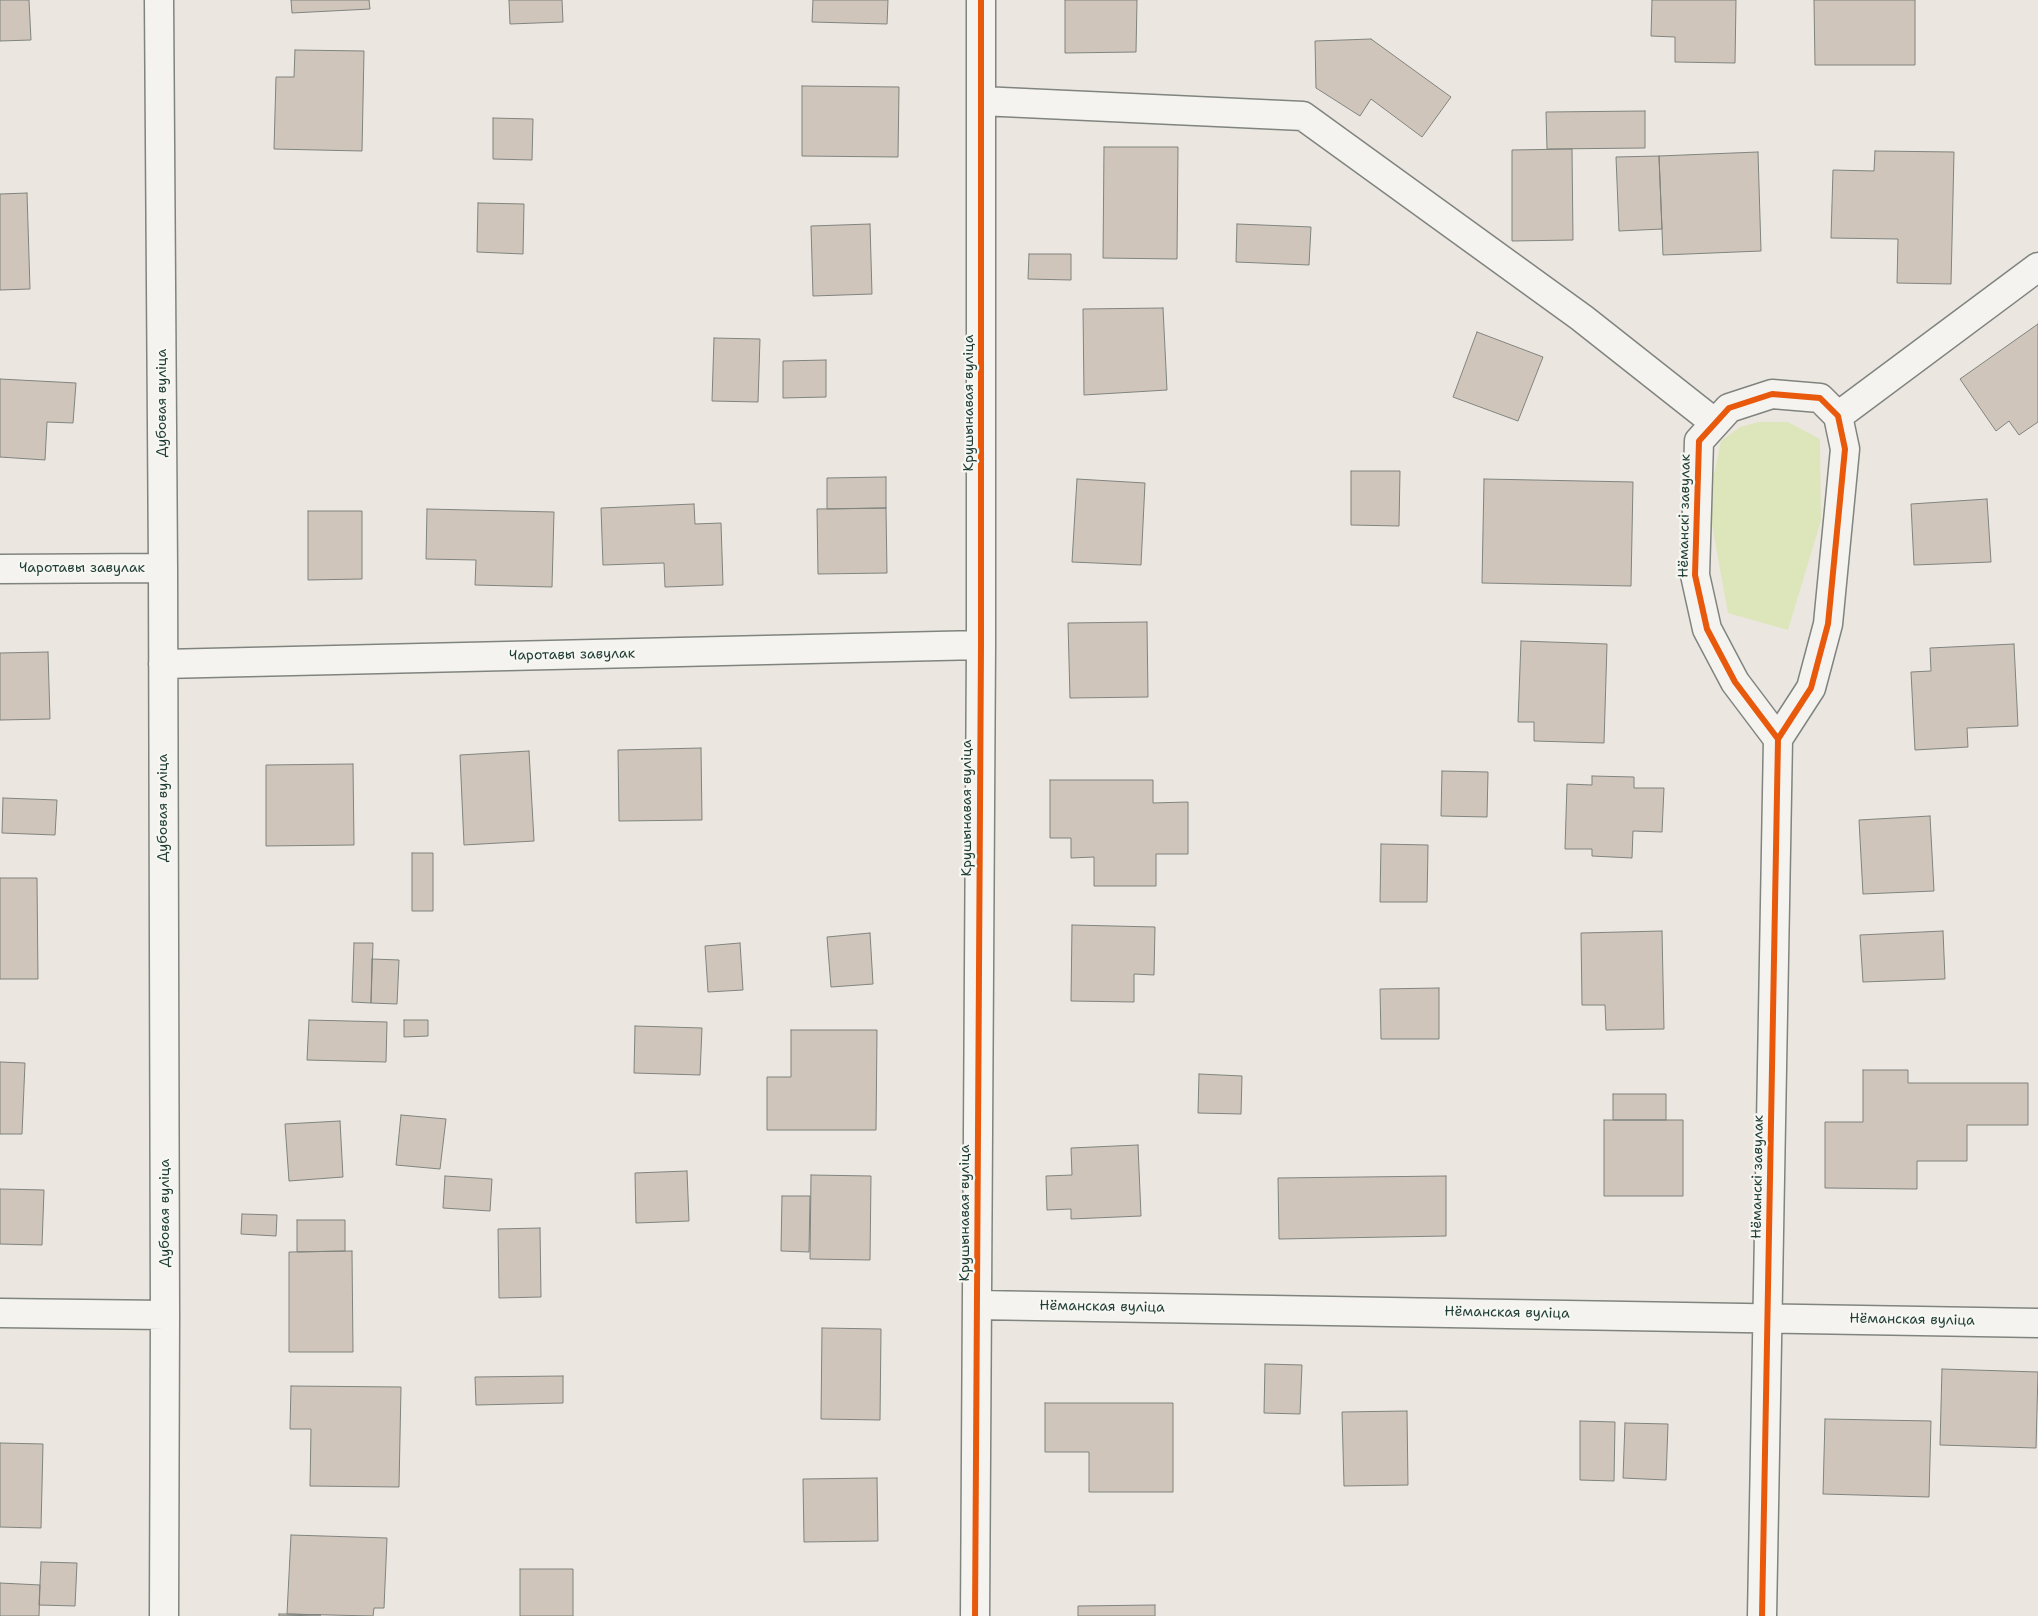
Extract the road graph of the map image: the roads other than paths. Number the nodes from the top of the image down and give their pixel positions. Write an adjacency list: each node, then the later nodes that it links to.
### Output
1 (159, 0): 7 (street, Дубовая вуліца)
2 (981, 0): 3 (street, Крушынавая вуліца)
3 (981, 101): 6 (street); 9 (street, Крушынавая вуліца)
4 (2038, 267): 5 (street)
5 (1838, 416): 6 (street, Нёманскі завулак); 11 (street)
6 (1715, 423): 11 (street, Нёманскі завулак)
7 (163, 568): 8 (street, Чаротавы завулак); 10 (street, Дубовая вуліца)
8 (0, 569)
9 (981, 645): 10 (street, Чаротавы завулак); 12 (street, Крушынавая вуліца)
10 (163, 664): 14 (street, Дубовая вуліца)
11 (1778, 739): 15 (street, Нёманскі завулак)
12 (977, 1305): 15 (street, Нёманская вуліца); 18 (street, Крушынавая вуліца)
13 (0, 1313): 14 (street)
14 (165, 1315): 17 (street, Дубовая вуліца)
15 (1768, 1317): 16 (street, Нёманская вуліца); 19 (street, Нёманскі завулак)
16 (2038, 1323)
17 (164, 1616)
18 (975, 1616)
19 (1762, 1616)

